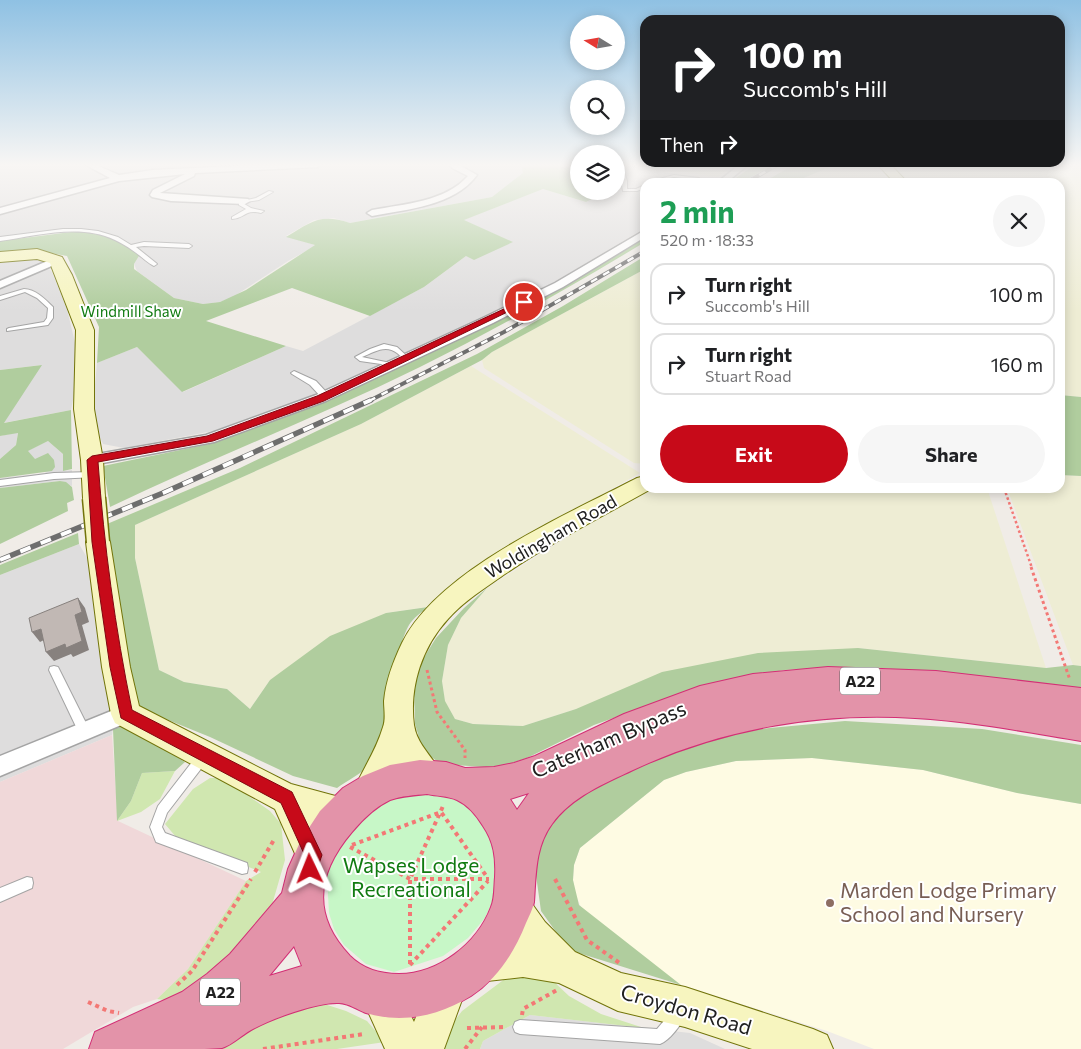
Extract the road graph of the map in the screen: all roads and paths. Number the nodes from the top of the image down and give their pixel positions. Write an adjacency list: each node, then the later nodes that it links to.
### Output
1 (238, 213): 2 (lane)
2 (234, 218)
3 (640, 236): 13 (street)
4 (0, 239): 5 (lane)
5 (132, 246): 6 (lane); 9 (lane)
6 (189, 246)
7 (0, 257): 8 (street)
8 (57, 260): 10 (street); 17 (street)
9 (154, 264)
10 (0, 285)
11 (0, 298): 12 (lane)
12 (9, 330)
13 (407, 358): 14 (street); 14 (lane)
14 (393, 365): 16 (street)
15 (294, 373): 16 (lane)
16 (325, 396): 17 (street)
17 (93, 467): 18 (lane); 24 (street, bridge)
18 (0, 483)
19 (640, 486): 25 (street, Woldingham Road)
20 (1006, 493): 23 (path)
21 (427, 666): 29 (path)
22 (54, 670): 26 (lane)
23 (1080, 710): 29 (highway, Caterham Bypass / A22); 37 (highway, Caterham Bypass / A22)
24 (126, 714): 26 (street); 27 (street)
25 (398, 725): 29 (street, Woldingham Road); 31 (street, Woldingham Road)
26 (84, 731): 28 (street)
27 (205, 755): 30 (street); 34 (lane)
28 (0, 766)
29 (449, 786): 31 (highway, Caterham Bypass); 35 (path); 35 (path); 37 (path); 37 (highway)
30 (286, 798): 31 (street); 33 (street)
31 (356, 802): 33 (highway)
32 (275, 838): 44 (path)
33 (313, 855): 40 (highway)
34 (242, 868)
35 (410, 879): 37 (path); 37 (path)
36 (555, 879): 41 (path)
37 (504, 882): 42 (street, Croydon Road); 43 (highway, Caterham Bypass)
38 (27, 883): 39 (lane)
39 (0, 895)
40 (302, 901): 46 (highway); 51 (highway, A22)
41 (628, 968)
42 (572, 970): 43 (street, Croydon Road); 47 (street, Croydon Road); 48 (path)
43 (463, 974): 46 (highway); 55 (street)
44 (172, 990)
45 (88, 1002): 51 (path)
46 (362, 1003): 52 (highway, A22); 53 (path); 54 (street)
47 (685, 1007): 48 (lane); 57 (street, Croydon Road)
48 (520, 1027): 50 (path)
49 (467, 1028): 50 (path)
50 (482, 1028): 56 (path)
51 (119, 1032)
52 (180, 1049)
53 (263, 1049)
54 (405, 1049)
55 (424, 1049)
56 (465, 1049)
57 (813, 1049)

